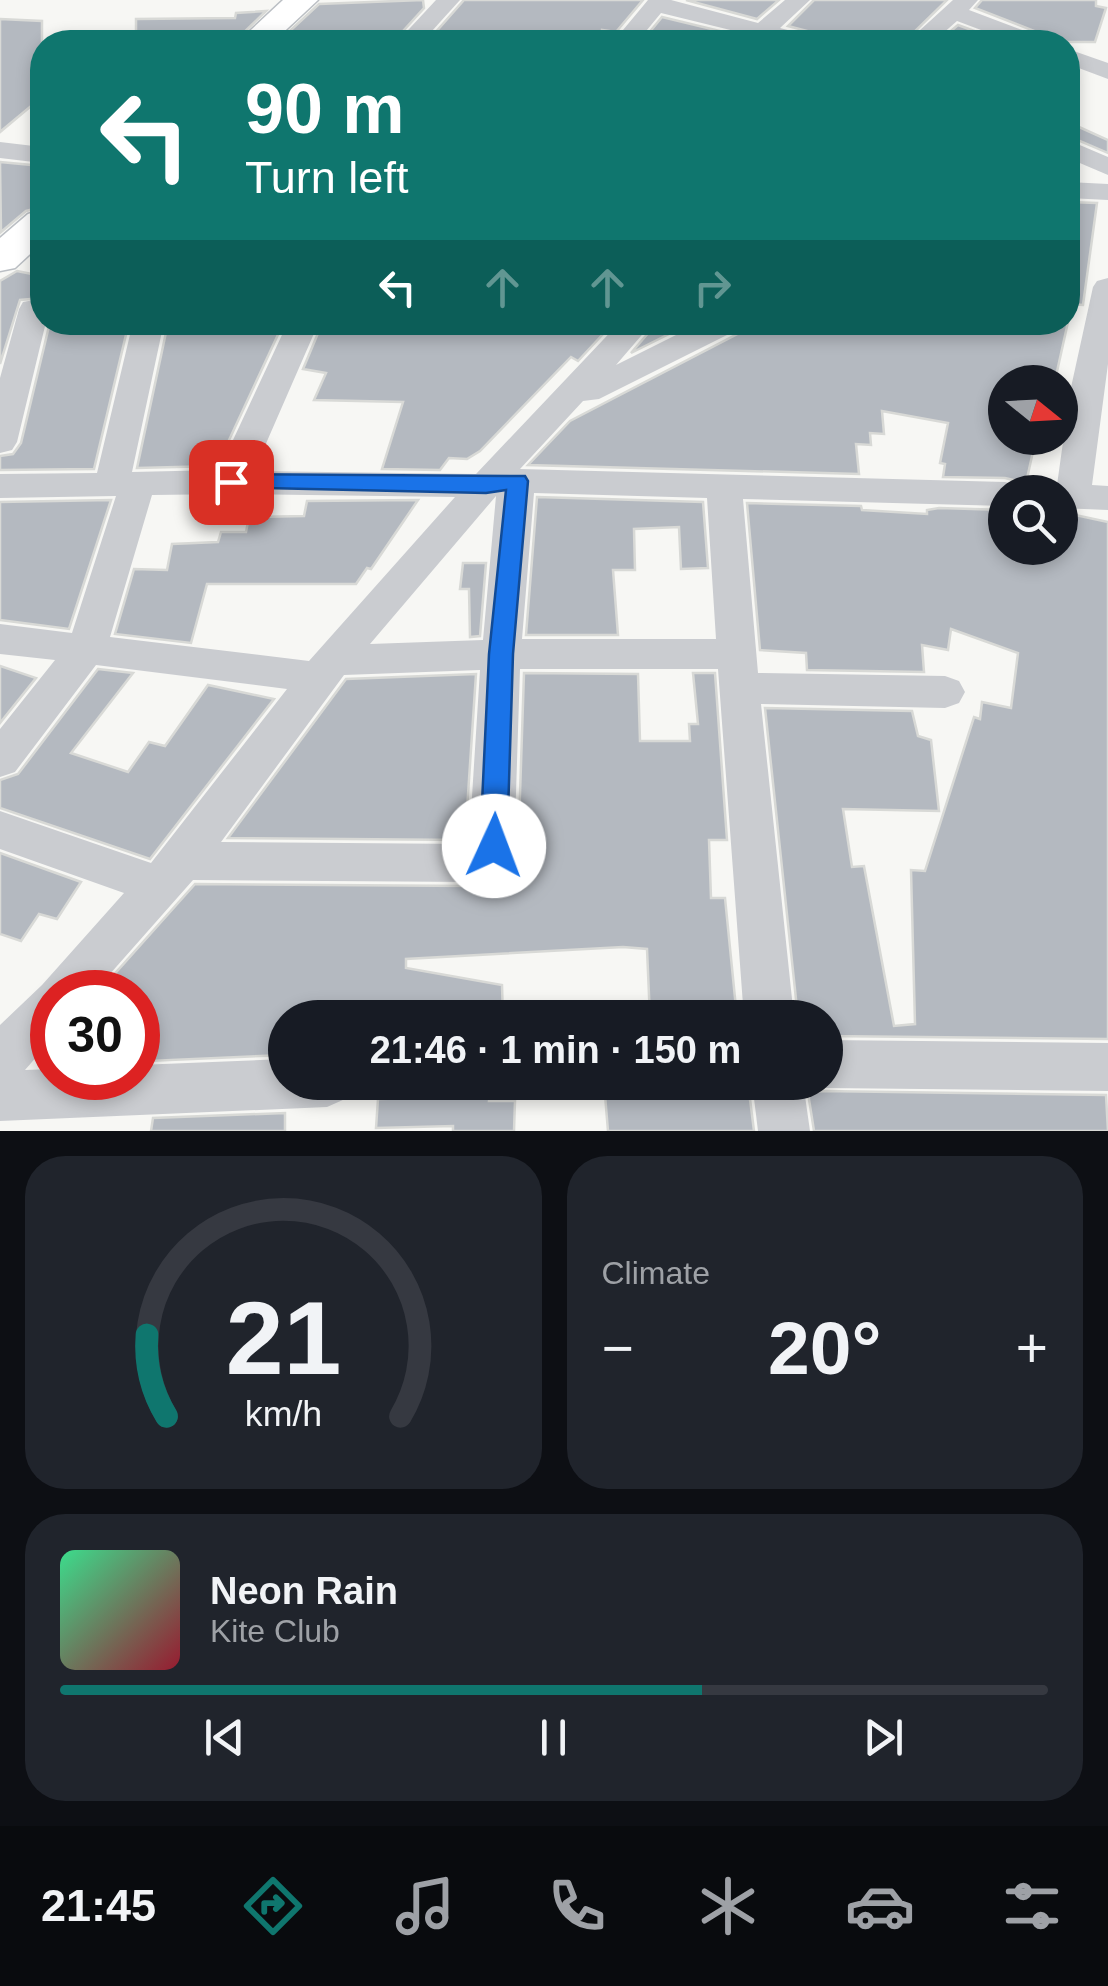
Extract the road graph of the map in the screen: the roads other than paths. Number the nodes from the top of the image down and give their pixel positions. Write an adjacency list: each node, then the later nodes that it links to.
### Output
1 (302, 0): 6 (street)
2 (448, 0): 7 (street)
3 (799, 0): 9 (street)
4 (658, 3): 8 (street); 9 (street)
5 (960, 6): 10 (street); 11 (street)
6 (268, 30)
7 (420, 30)
8 (635, 30)
9 (764, 30)
10 (933, 30)
11 (1009, 30)
12 (1080, 61): 13 (street)
13 (1108, 72)
14 (0, 150): 16 (street)
15 (1080, 153): 17 (street)
16 (30, 154)
17 (1108, 166)
18 (1080, 191): 19 (street)
19 (1108, 192)
20 (30, 233): 21 (street)
21 (0, 259)
22 (0, 305): 24 (street)
23 (1106, 307): 25 (street); 31 (street)
24 (30, 308)
25 (1080, 311)
26 (31, 335): 33 (street)
27 (148, 335): 35 (street)
28 (298, 335): 34 (street)
29 (626, 335): 32 (street)
30 (701, 335): 32 (street)
31 (1097, 393): 40 (street)
32 (554, 414): 36 (street)
33 (0, 442)
34 (231, 482): 35 (street); 36 (street)
35 (125, 483): 37 (street); 42 (street)
36 (501, 483): 38 (street); 43 (street); 44 (street)
37 (0, 486)
38 (724, 487): 39 (street); 45 (street)
39 (988, 494)
40 (1080, 496)
41 (0, 639): 42 (street)
42 (86, 650): 44 (street); 47 (street)
43 (501, 654): 44 (street); 45 (street); 49 (street)
44 (325, 669): 49 (street)
45 (736, 671): 46 (street); 51 (street)
46 (946, 692)
47 (0, 760)
48 (0, 830): 49 (street)
49 (172, 874): 50 (street)
50 (83, 970)
51 (766, 1000)
52 (30, 1028): 53 (street)
53 (0, 1061)
54 (843, 1064): 55 (street)
55 (1108, 1066)
56 (268, 1085): 57 (street)
57 (0, 1096)
58 (779, 1100): 59 (street)
59 (784, 1131)

